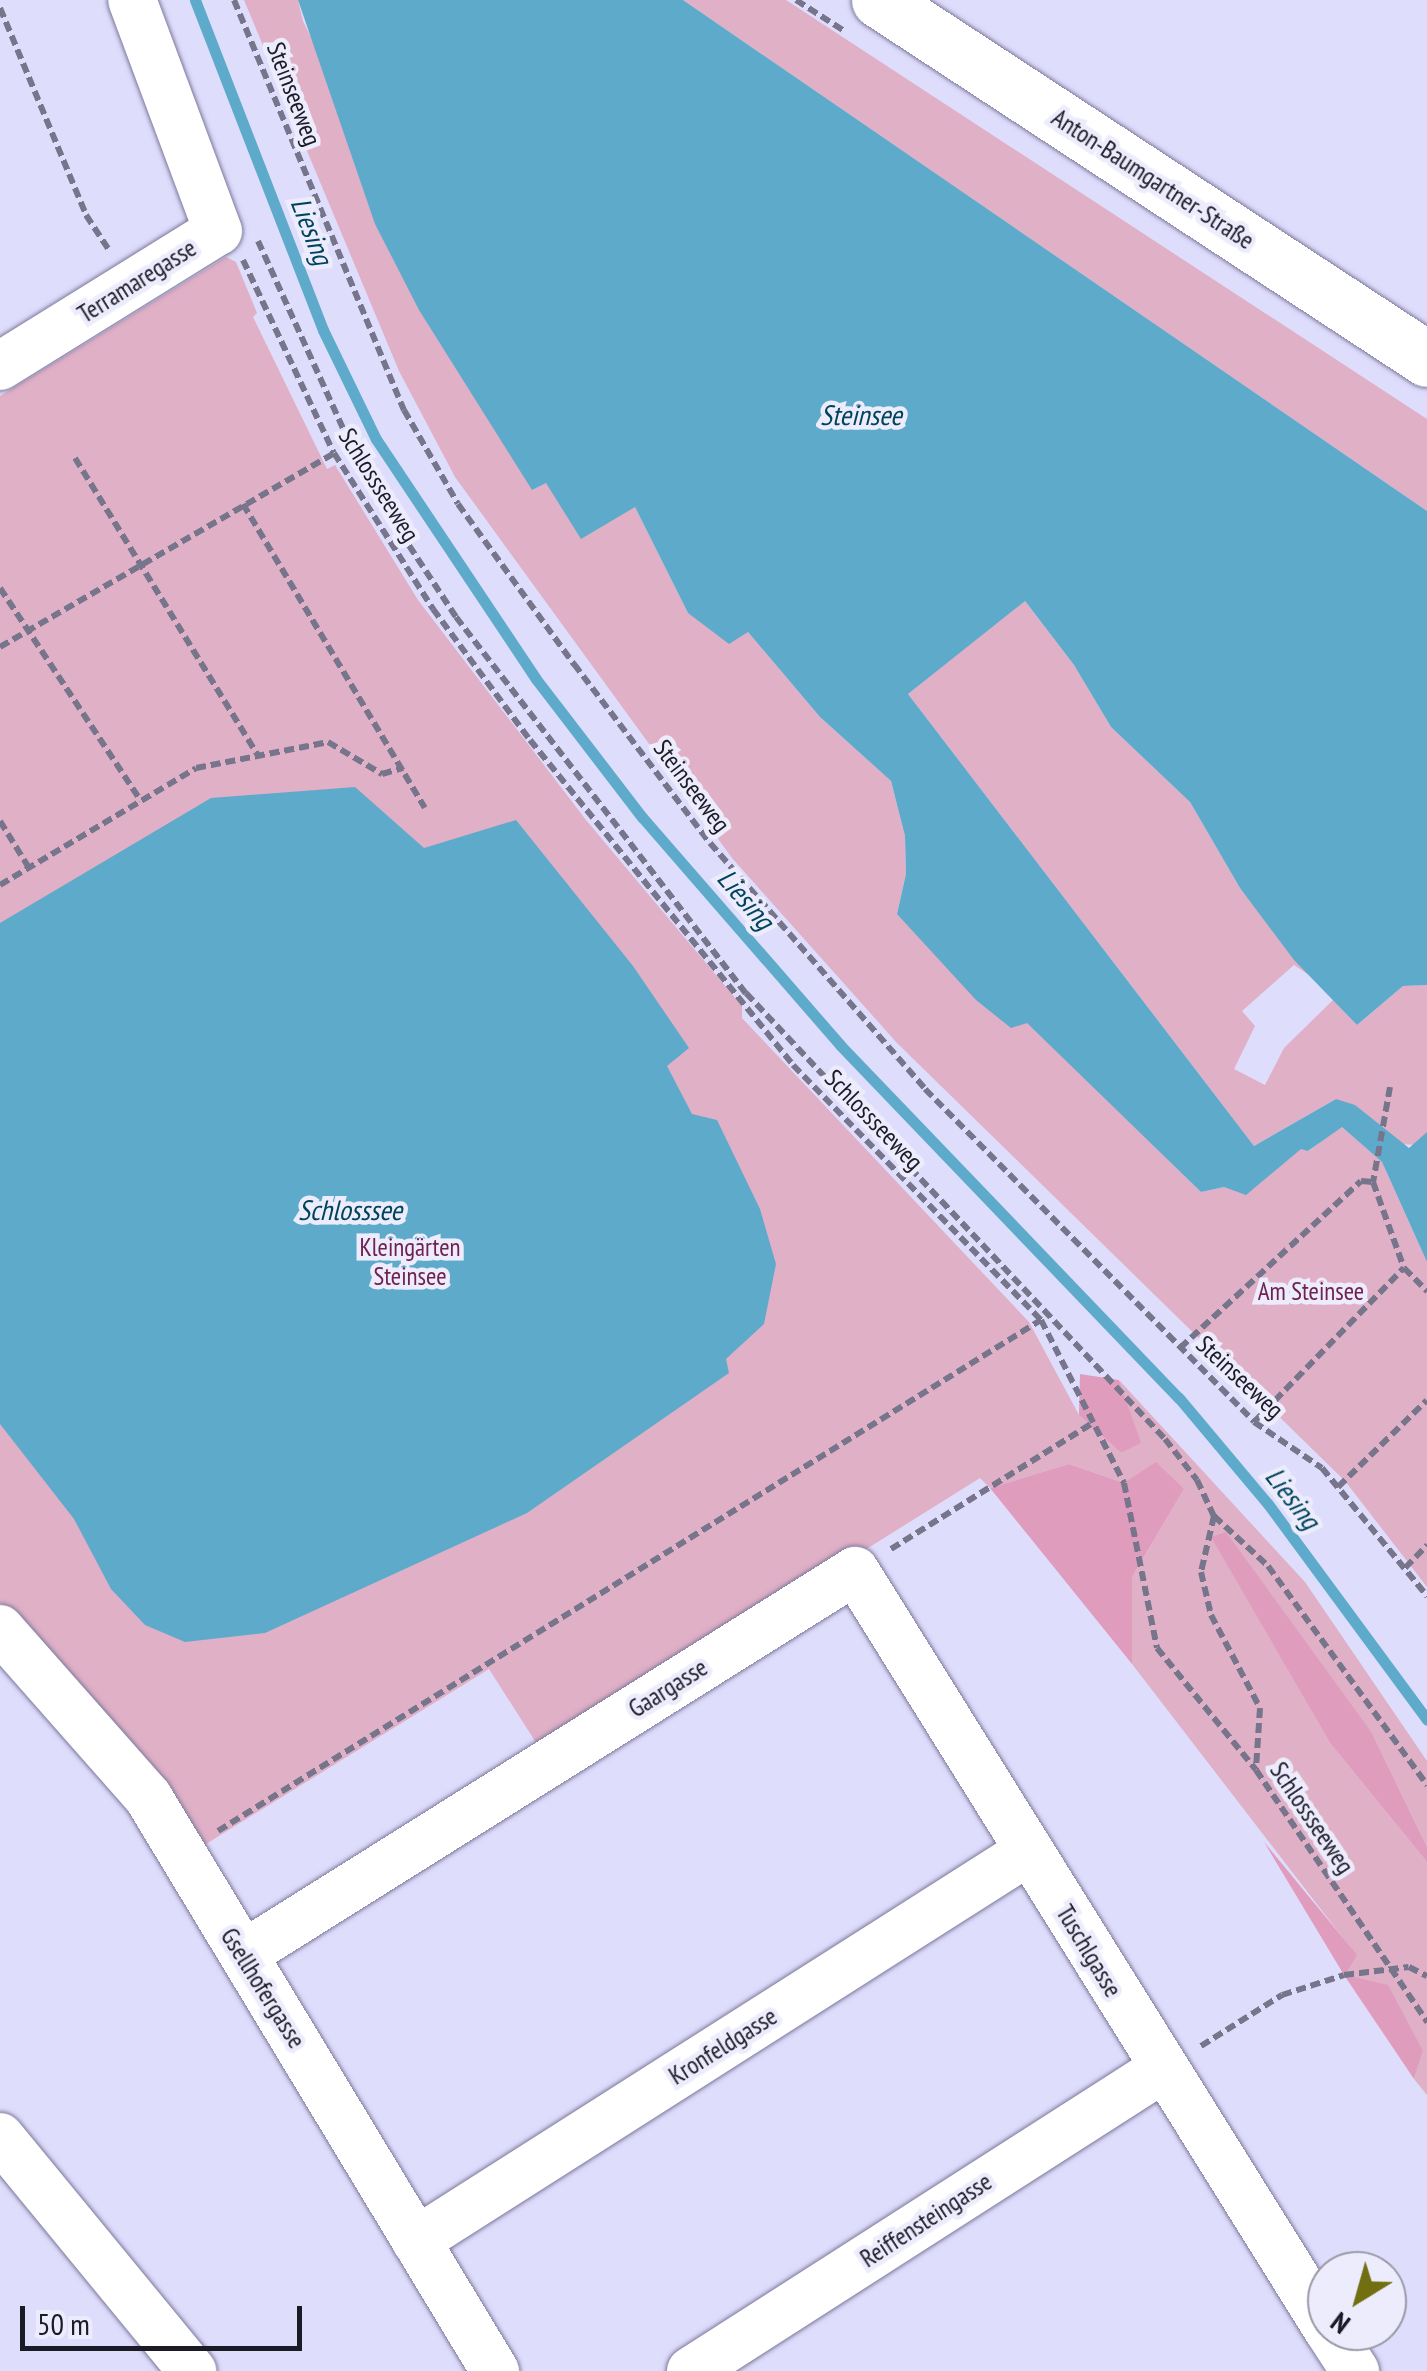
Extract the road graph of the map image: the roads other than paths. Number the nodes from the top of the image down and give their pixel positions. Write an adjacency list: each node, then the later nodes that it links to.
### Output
1 (132, 0): 4 (street, Terramaregasse)
2 (879, 0): 3 (main road, Anton-Baumgartner-Straße)
3 (1427, 359)
4 (0, 366)
5 (855, 1571): 7 (street, Tuschlgasse); 8 (street, Gaargasse)
6 (0, 1628): 8 (street, Gsellhofergasse)
7 (1029, 1851): 9 (street, Tuschlgasse); 11 (street, Kronfeldgasse)
8 (244, 1954): 11 (street, Gsellhofergasse)
9 (1161, 2070): 12 (street, Tuschlgasse); 15 (street, Reiffensteingasse)
10 (0, 2137): 13 (street)
11 (416, 2241): 14 (street, Gsellhofergasse)
12 (1307, 2297)
13 (192, 2371)
14 (496, 2371)
15 (691, 2371)

